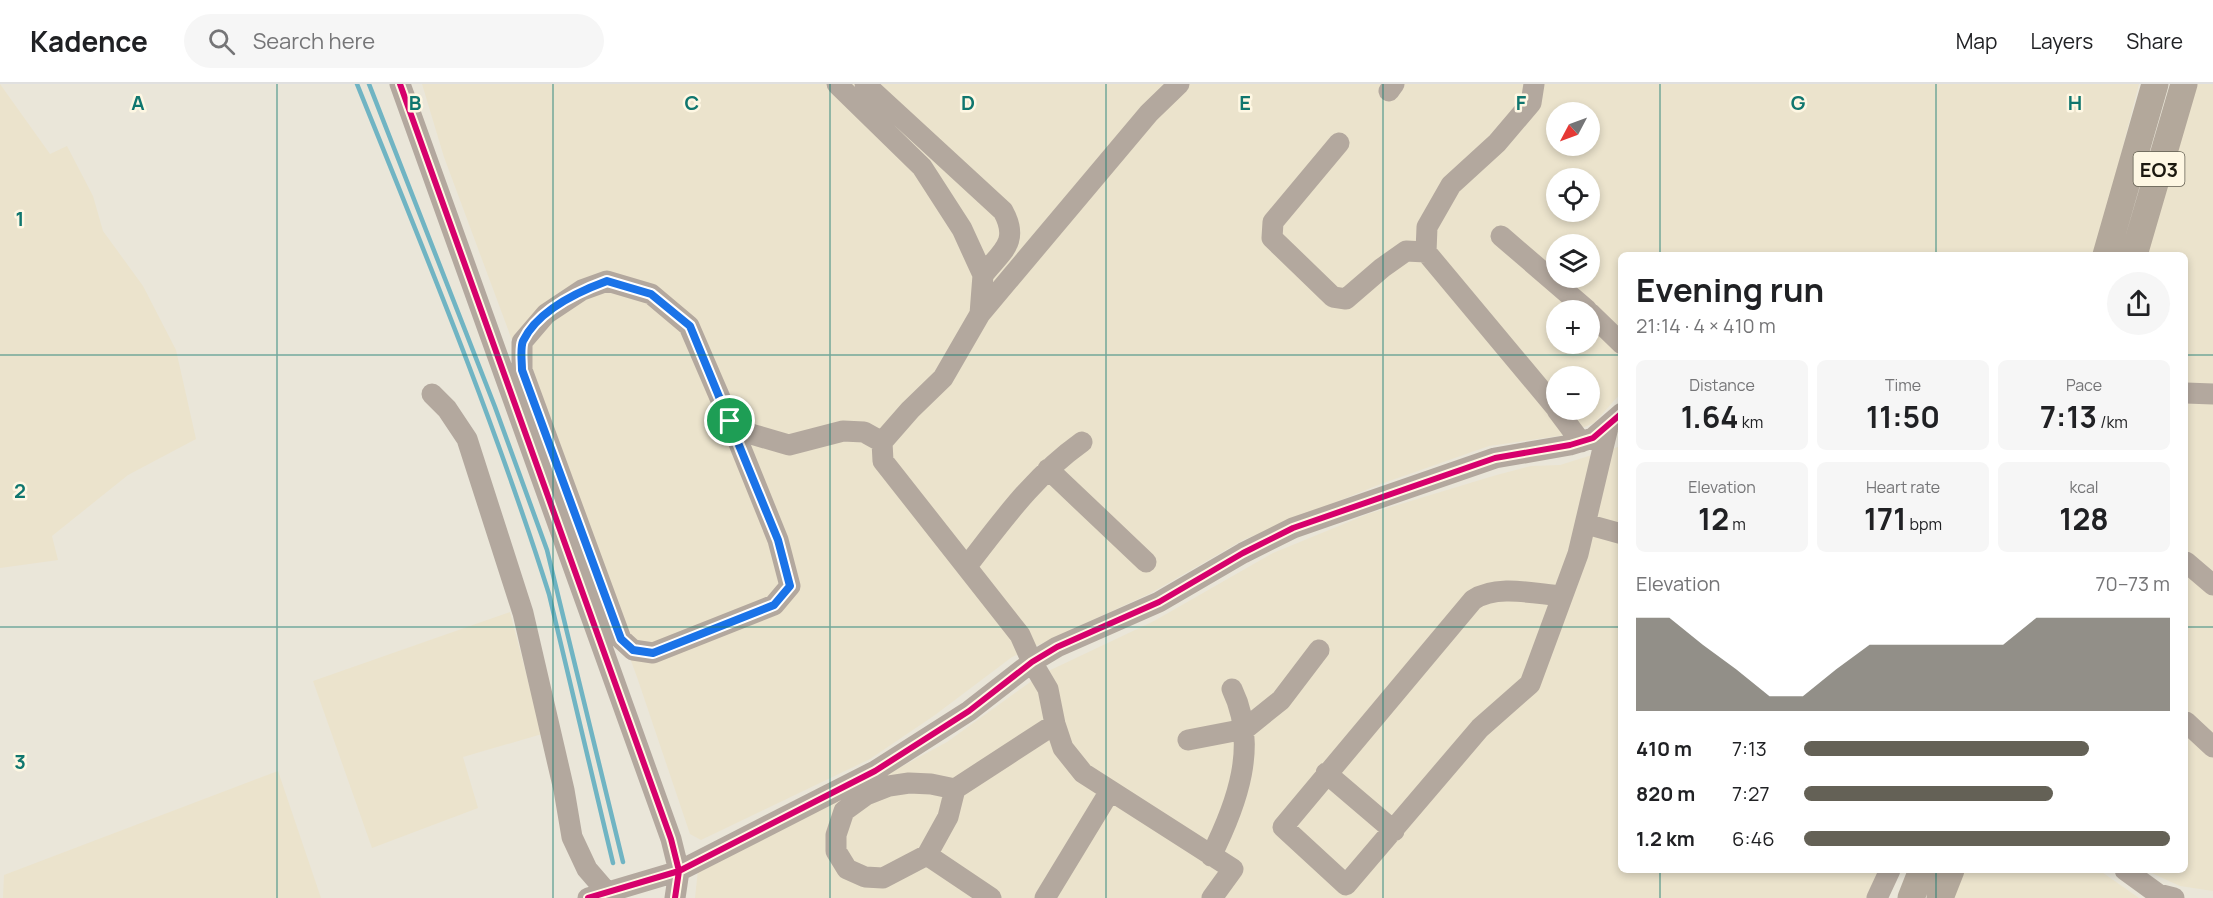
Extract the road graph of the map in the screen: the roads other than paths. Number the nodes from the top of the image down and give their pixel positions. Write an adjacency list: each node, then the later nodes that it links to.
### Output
1 (400, 84): 50 (street)
2 (837, 84): 13 (street)
3 (865, 84): 13 (street)
4 (1179, 84): 15 (street)
5 (1534, 84): 10 (street)
6 (2155, 84): 11 (main road, ΕΟ3)
7 (2184, 84): 12 (main road, ΕΟ3)
8 (1339, 143): 10 (street)
9 (1501, 236): 14 (street)
10 (1426, 252): 21 (street)
11 (2107, 252)
12 (2135, 252)
13 (983, 275): 15 (street)
14 (1574, 300)
15 (980, 314): 25 (street)
16 (1600, 323): 17 (street)
17 (1618, 340)
18 (2188, 393): 20 (street)
19 (432, 394): 55 (street)
20 (2213, 394)
21 (1546, 396)
22 (1565, 420): 27 (street)
23 (1615, 420): 27 (street); 29 (street)
24 (730, 421): 24 (street); 25 (street)
25 (882, 442): 33 (street)
26 (1082, 442): 28 (street)
27 (1581, 442): 37 (street)
28 (1048, 469): 31 (street); 33 (street)
29 (1586, 524): 30 (street); 35 (street)
30 (1618, 533)
31 (1146, 562)
32 (2188, 564): 34 (street)
33 (966, 566): 37 (street)
34 (2213, 585)
35 (1562, 596): 44 (street); 47 (street)
36 (1319, 651): 41 (street)
37 (1032, 662): 39 (street); 50 (street)
38 (1232, 689): 41 (street)
39 (1055, 724): 45 (street); 46 (street)
40 (2188, 724): 43 (street)
41 (1245, 729): 42 (street); 49 (street)
42 (1188, 740)
43 (2213, 747)
44 (1326, 773): 47 (street); 47 (street)
45 (955, 789): 48 (street); 48 (street)
46 (1110, 791): 49 (street); 58 (street)
47 (1394, 831)
48 (927, 855): 57 (street)
49 (1211, 856): 59 (street)
50 (679, 871): 55 (street); 56 (street)
51 (1889, 873): 60 (street)
52 (1921, 873): 61 (main road)
53 (1950, 873): 62 (main road)
54 (2129, 873): 63 (street)
55 (597, 895)
56 (675, 898)
57 (991, 898)
58 (1045, 898)
59 (1212, 898)
60 (1877, 898)
61 (1911, 898)
62 (1940, 898)
63 (2174, 898)

